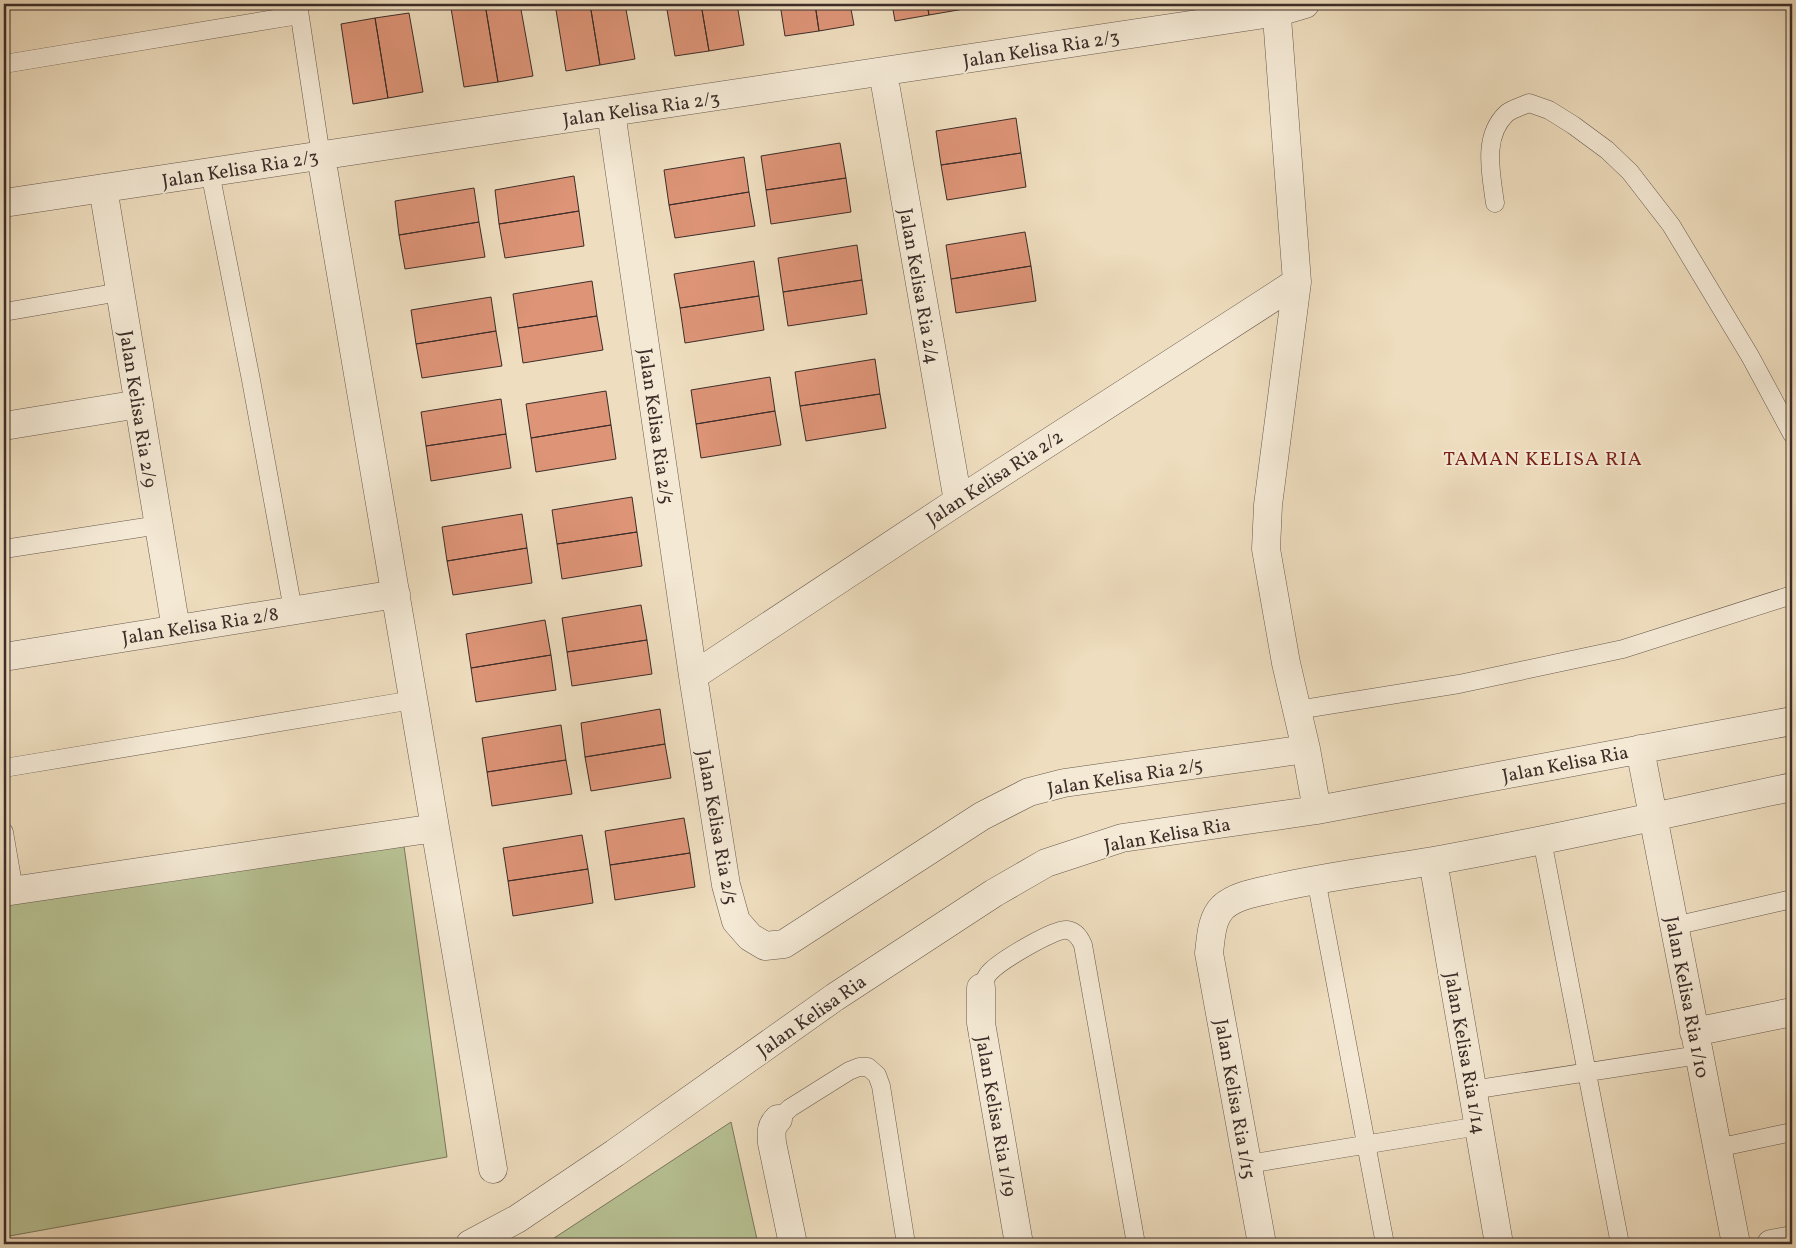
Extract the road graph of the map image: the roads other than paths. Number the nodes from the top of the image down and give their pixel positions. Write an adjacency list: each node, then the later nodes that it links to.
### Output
1 (1305, 4): 2 (street, Jalan Kelisa Ria 2/3)
2 (1277, 8): 5 (street, Jalan Kelisa Ria 2/3); 12 (street)
3 (298, 9): 4 (lane); 7 (lane)
4 (4, 64)
5 (883, 72): 6 (street, Jalan Kelisa Ria 2/3); 18 (street, Jalan Kelisa Ria 2/4)
6 (611, 112): 7 (street, Jalan Kelisa Ria 2/3); 26 (street, Jalan Kelisa Ria 2/5)
7 (321, 156): 8 (street, Jalan Kelisa Ria 2/3); 21 (street)
8 (210, 172): 9 (street, Jalan Kelisa Ria 2/3); 23 (lane)
9 (103, 188): 10 (street, Jalan Kelisa Ria 2/3); 13 (street, Jalan Kelisa Ria 2/9)
10 (4, 203)
11 (1495, 203): 17 (lane)
12 (1298, 282): 18 (street, Jalan Kelisa Ria 2/2); 28 (street)
13 (120, 292): 14 (lane); 15 (street, Jalan Kelisa Ria 2/9)
14 (4, 312)
15 (138, 404): 16 (street); 19 (street, Jalan Kelisa Ria 2/9)
16 (4, 426)
17 (1792, 434)
18 (958, 501): 26 (street, Jalan Kelisa Ria 2/2)
19 (159, 525): 20 (lane); 24 (street, Jalan Kelisa Ria 2/9)
20 (4, 549)
21 (396, 594): 23 (street, Jalan Kelisa Ria 2/8); 27 (street)
22 (1792, 595): 28 (lane)
23 (293, 610): 24 (street, Jalan Kelisa Ria 2/8)
24 (176, 629): 25 (street, Jalan Kelisa Ria 2/8)
25 (4, 657)
26 (692, 676): 30 (street, Jalan Kelisa Ria 2/5)
27 (413, 700): 32 (lane); 36 (street)
28 (1297, 710): 30 (street)
29 (1792, 721): 31 (street, Jalan Kelisa Ria)
30 (1306, 748): 34 (street)
31 (1640, 749): 34 (street, Jalan Kelisa Ria); 35 (street, Jalan Kelisa Ria 1/10)
32 (4, 768)
33 (1792, 787): 35 (street, Jalan Kelisa Ria 1/15)
34 (1317, 810): 57 (street, Jalan Kelisa Ria)
35 (1653, 816): 38 (street, Jalan Kelisa Ria 1/15); 43 (street, Jalan Kelisa Ria 1/10)
36 (435, 828): 41 (street); 55 (street)
37 (4, 832): 41 (lane)
38 (1542, 840): 39 (street, Jalan Kelisa Ria 1/15); 47 (lane)
39 (1433, 861): 40 (street, Jalan Kelisa Ria 1/15); 48 (street, Jalan Kelisa Ria 1/14)
40 (1316, 879): 52 (lane); 54 (street, Jalan Kelisa Ria 1/15)
41 (9, 891)
42 (1792, 899): 43 (lane)
43 (1674, 926): 46 (street, Jalan Kelisa Ria 1/10)
44 (981, 988): 60 (street, Jalan Kelisa Ria 1/19); 61 (lane)
45 (1792, 1012): 46 (street)
46 (1697, 1043): 47 (lane); 53 (street, Jalan Kelisa Ria 1/10)
47 (1587, 1072): 48 (lane); 65 (lane)
48 (1472, 1090): 50 (street, Jalan Kelisa Ria 1/14)
49 (778, 1119): 58 (street); 59 (lane)
50 (1478, 1126): 52 (lane); 64 (street, Jalan Kelisa Ria 1/14)
51 (1792, 1132): 53 (lane)
52 (1366, 1145): 54 (lane); 63 (lane)
53 (1717, 1148): 66 (street, Jalan Kelisa Ria 1/10)
54 (1248, 1164): 62 (street, Jalan Kelisa Ria 1/15)
55 (493, 1169)
56 (1792, 1240): 67 (street)
57 (470, 1244)
58 (793, 1244)
59 (906, 1244)
60 (1019, 1244)
61 (1136, 1244)
62 (1262, 1244)
63 (1385, 1244)
64 (1499, 1244)
65 (1620, 1244)
66 (1736, 1244)
67 (1771, 1244)

